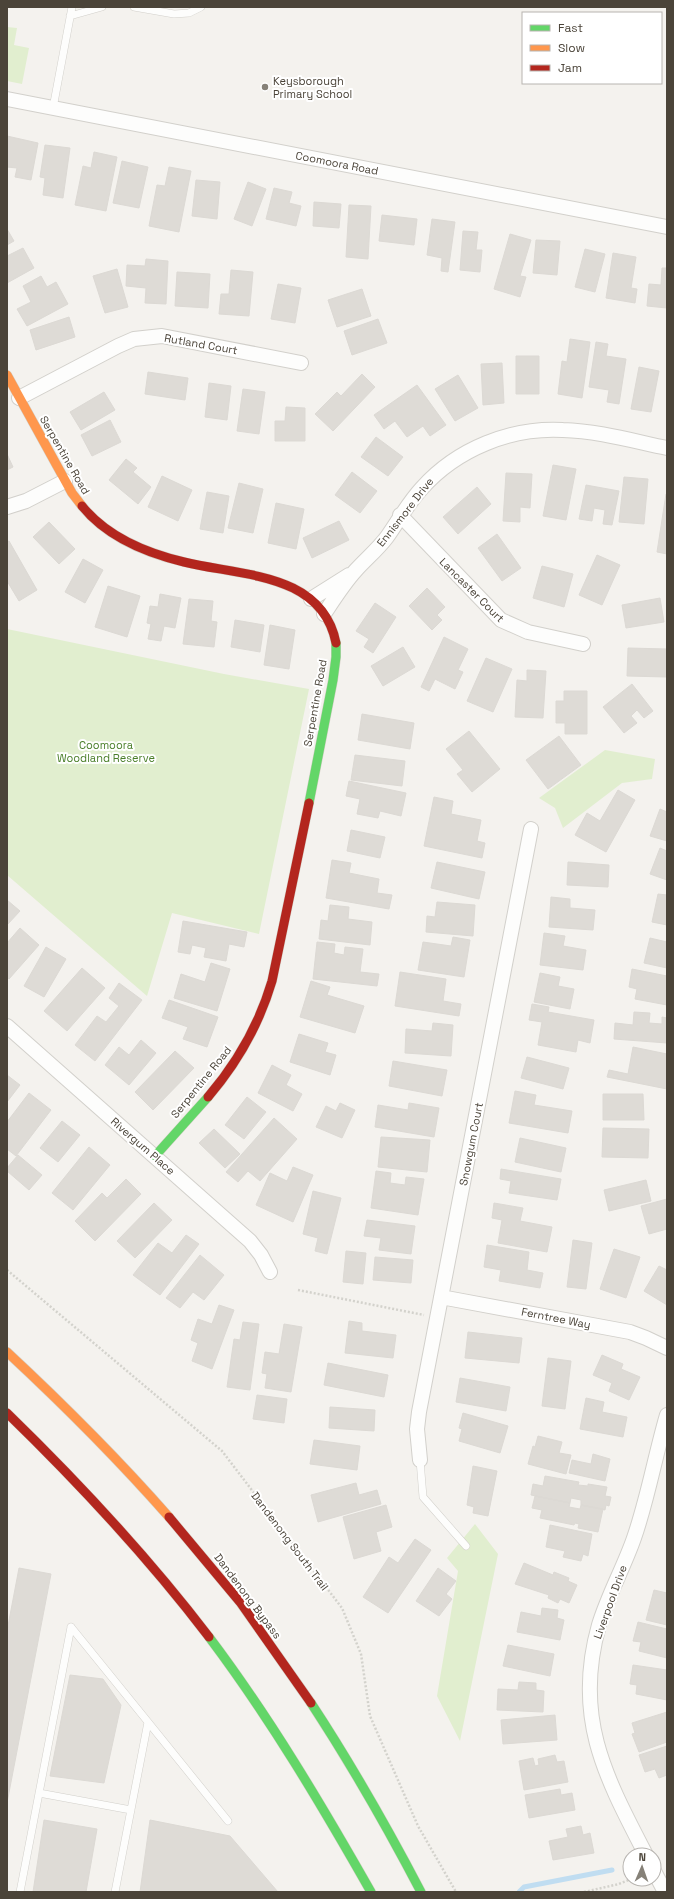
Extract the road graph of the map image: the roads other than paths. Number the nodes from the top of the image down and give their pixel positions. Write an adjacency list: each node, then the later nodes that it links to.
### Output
1 (72, 7): 5 (lane)
2 (102, 7): 5 (lane)
3 (134, 7): 4 (lane)
4 (201, 7)
5 (70, 16): 7 (lane)
6 (7, 99): 7 (street, Coomoora Road)
7 (53, 108): 8 (street, Coomoora Road)
8 (667, 227)
9 (301, 363): 11 (street, Rutland Court)
10 (7, 374): 11 (main road, Serpentine Road)
11 (19, 398): 13 (main road, Serpentine Road)
12 (667, 448): 15 (street, Ennismore Drive)
13 (65, 480): 14 (street); 17 (main road, Serpentine Road)
14 (7, 507)
15 (400, 515): 16 (street, Ennismore Drive); 19 (street, Lancaster Court)
16 (356, 571): 17 (street, Ennismore Drive); 18 (street, Ennismore Drive)
17 (311, 599): 18 (main road, Serpentine Road)
18 (324, 614): 22 (main road, Serpentine Road)
19 (583, 644)
20 (531, 829): 24 (street, Snowgum Court)
21 (7, 1026): 22 (street, Rivergum Place)
22 (155, 1156): 23 (street, Rivergum Place)
23 (270, 1272)
24 (442, 1297): 25 (street, Ferntree Way); 29 (street, Snowgum Court)
25 (667, 1348)
26 (7, 1352): 37 (main road, Dandenong Bypass)
27 (7, 1414): 40 (main road)
28 (667, 1415): 35 (street, Liverpool Drive)
29 (420, 1460): 30 (lane)
30 (466, 1546)
31 (148, 1722): 32 (lane); 33 (lane); 34 (lane)
32 (39, 1793): 33 (lane); 38 (lane)
33 (131, 1810): 39 (lane)
34 (228, 1821)
35 (642, 1847)
36 (662, 1882): 41 (street)
37 (420, 1891)
38 (20, 1892)
39 (115, 1892)
40 (371, 1892)
41 (665, 1892)

